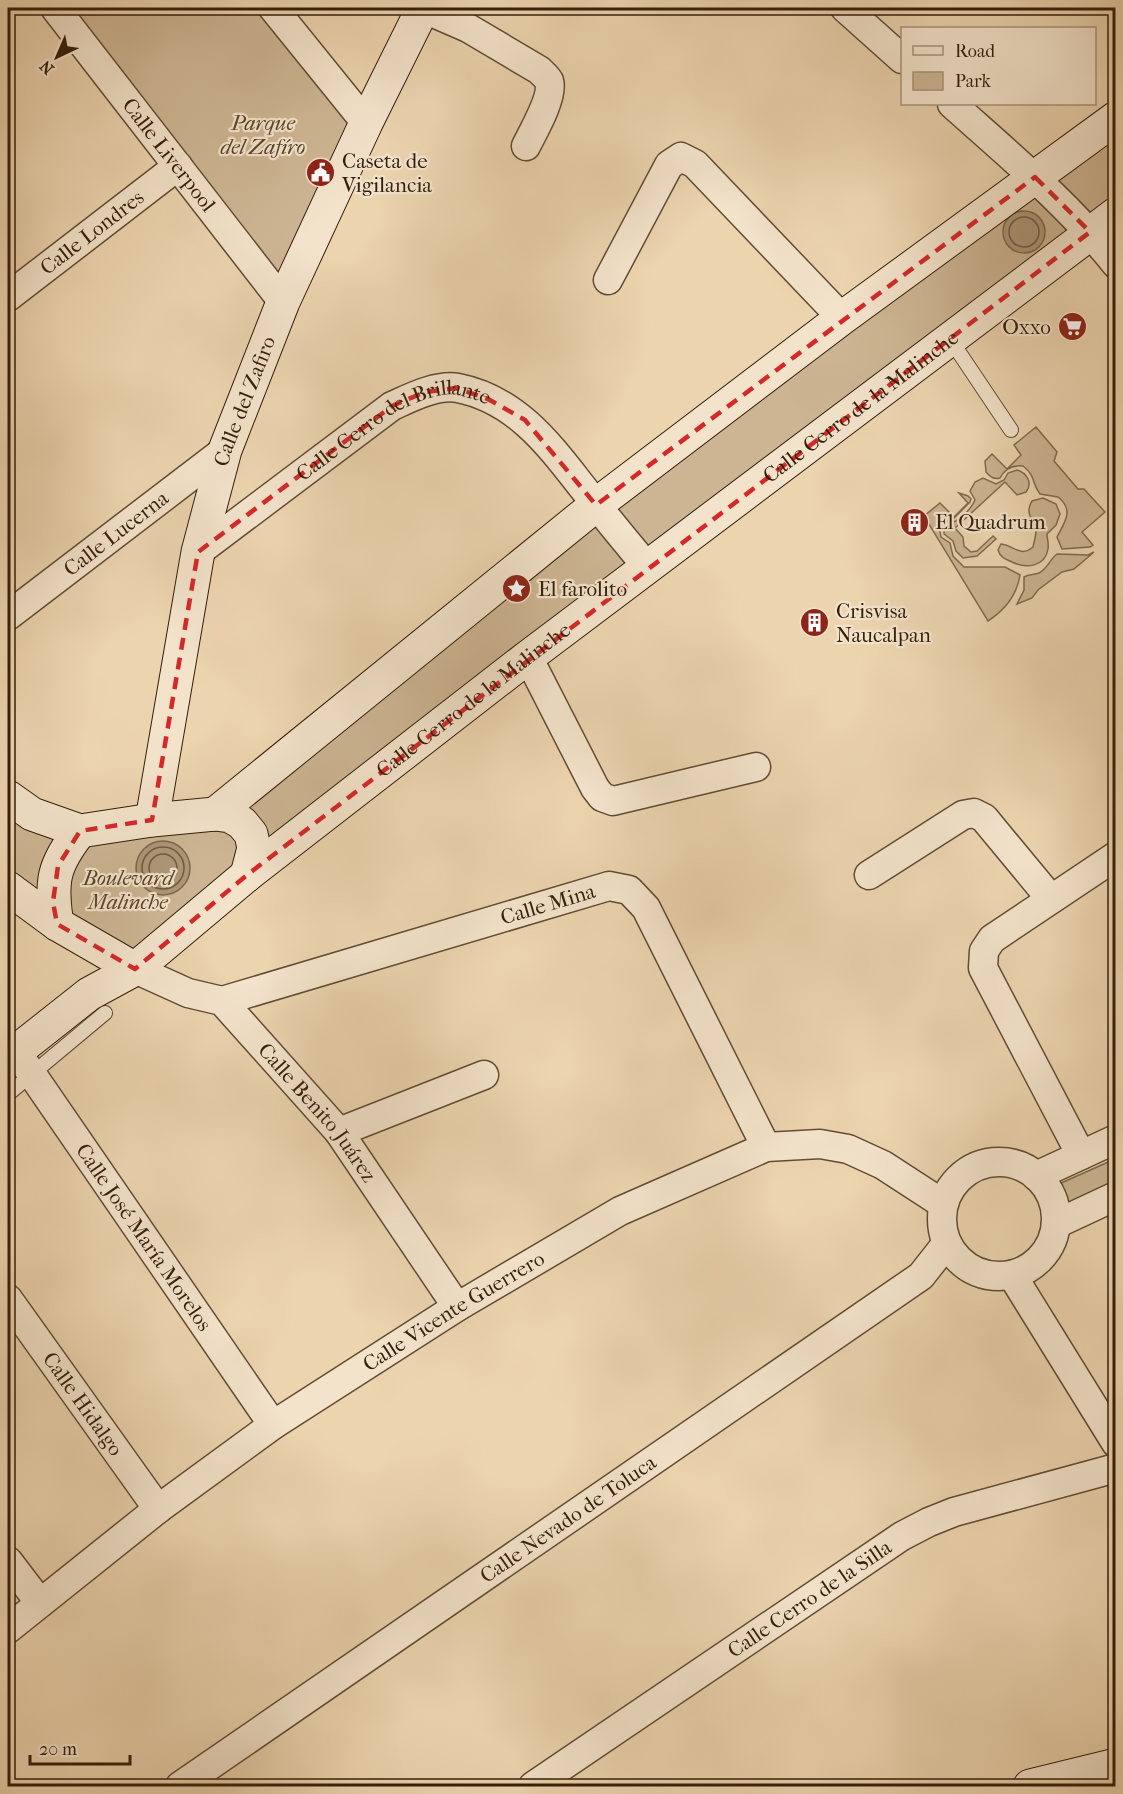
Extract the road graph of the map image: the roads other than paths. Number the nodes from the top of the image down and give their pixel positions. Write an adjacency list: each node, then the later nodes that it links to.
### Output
1 (55, 8): 10 (street, Calle Liverpool)
2 (273, 8): 8 (street)
3 (422, 8): 8 (street, Calle del Zafiro); 9 (street)
4 (846, 8): 5 (street)
5 (901, 57)
6 (953, 105): 11 (street)
7 (1116, 118): 11 (street)
8 (366, 123): 16 (street, Calle del Zafiro)
9 (526, 146)
10 (178, 166): 15 (street, Calle Londres); 16 (street, Calle Liverpool)
11 (1035, 177): 12 (street); 17 (street)
12 (1103, 223): 13 (street); 18 (street, Calle Cerro de la Malinche)
13 (1116, 264)
14 (608, 280): 17 (street)
15 (8, 297)
16 (283, 302): 20 (street, Calle del Zafiro)
17 (842, 318): 21 (street)
18 (950, 339): 19 (lane); 23 (street, Calle Cerro de la Malinche)
19 (1011, 430)
20 (225, 450): 22 (street, Calle del Zafiro); 24 (street, Calle Lucerna)
21 (596, 505): 22 (street, Calle Cerro del Brillante); 23 (street, Calle Cerro del Brillante); 28 (street)
22 (198, 552): 29 (street, Calle del Zafiro)
23 (647, 567): 25 (street, Calle Cerro de la Malinche)
24 (8, 616)
25 (528, 657): 26 (street); 32 (street, Calle Cerro de la Malinche)
26 (756, 767)
27 (8, 797): 30 (street)
28 (215, 814): 29 (street); 32 (street)
29 (152, 820): 30 (street)
30 (80, 831): 36 (street)
31 (1116, 856): 35 (street)
32 (247, 875): 37 (street, Calle Cerro de la Malinche)
33 (869, 875): 35 (street)
34 (8, 888): 36 (street)
35 (1051, 899): 46 (street)
36 (57, 924): 37 (street)
37 (135, 969): 38 (street); 40 (street, Calle Cerro de la Malinche)
38 (222, 1001): 43 (street, Calle Benito Juárez); 45 (street, Calle Mina)
39 (105, 1013): 40 (lane, Calle Cerro de la Malinche)
40 (19, 1061): 42 (lane, Calle Cerro de la Malinche); 55 (street, Calle José María Morelos)
41 (484, 1075): 43 (street)
42 (8, 1094)
43 (339, 1132): 54 (street, Calle Benito Juárez)
44 (1116, 1139): 46 (street)
45 (766, 1147): 49 (street, Calle Vicente Guerrero); 54 (street, Calle Vicente Guerrero)
46 (1081, 1155): 47 (street)
47 (1036, 1176): 49 (street); 50 (street)
48 (1116, 1196): 50 (street)
49 (944, 1204): 51 (street)
50 (1056, 1224): 52 (street)
51 (947, 1243): 52 (street); 63 (street, Calle Nevado de Toluca)
52 (1012, 1275): 56 (street)
53 (8, 1299): 58 (street, Calle Hidalgo)
54 (457, 1306): 55 (street, Calle Vicente Guerrero)
55 (273, 1425): 58 (street, Calle Vicente Guerrero)
56 (1116, 1443)
57 (1116, 1468): 64 (street, Calle Cerro de la Silla)
58 (158, 1509): 60 (street, Calle Vicente Guerrero)
59 (8, 1561): 60 (street)
60 (40, 1603): 61 (street, Calle Vicente Guerrero)
61 (8, 1629)
62 (1116, 1765): 65 (street)
63 (180, 1786)
64 (533, 1786)
65 (1030, 1786)

